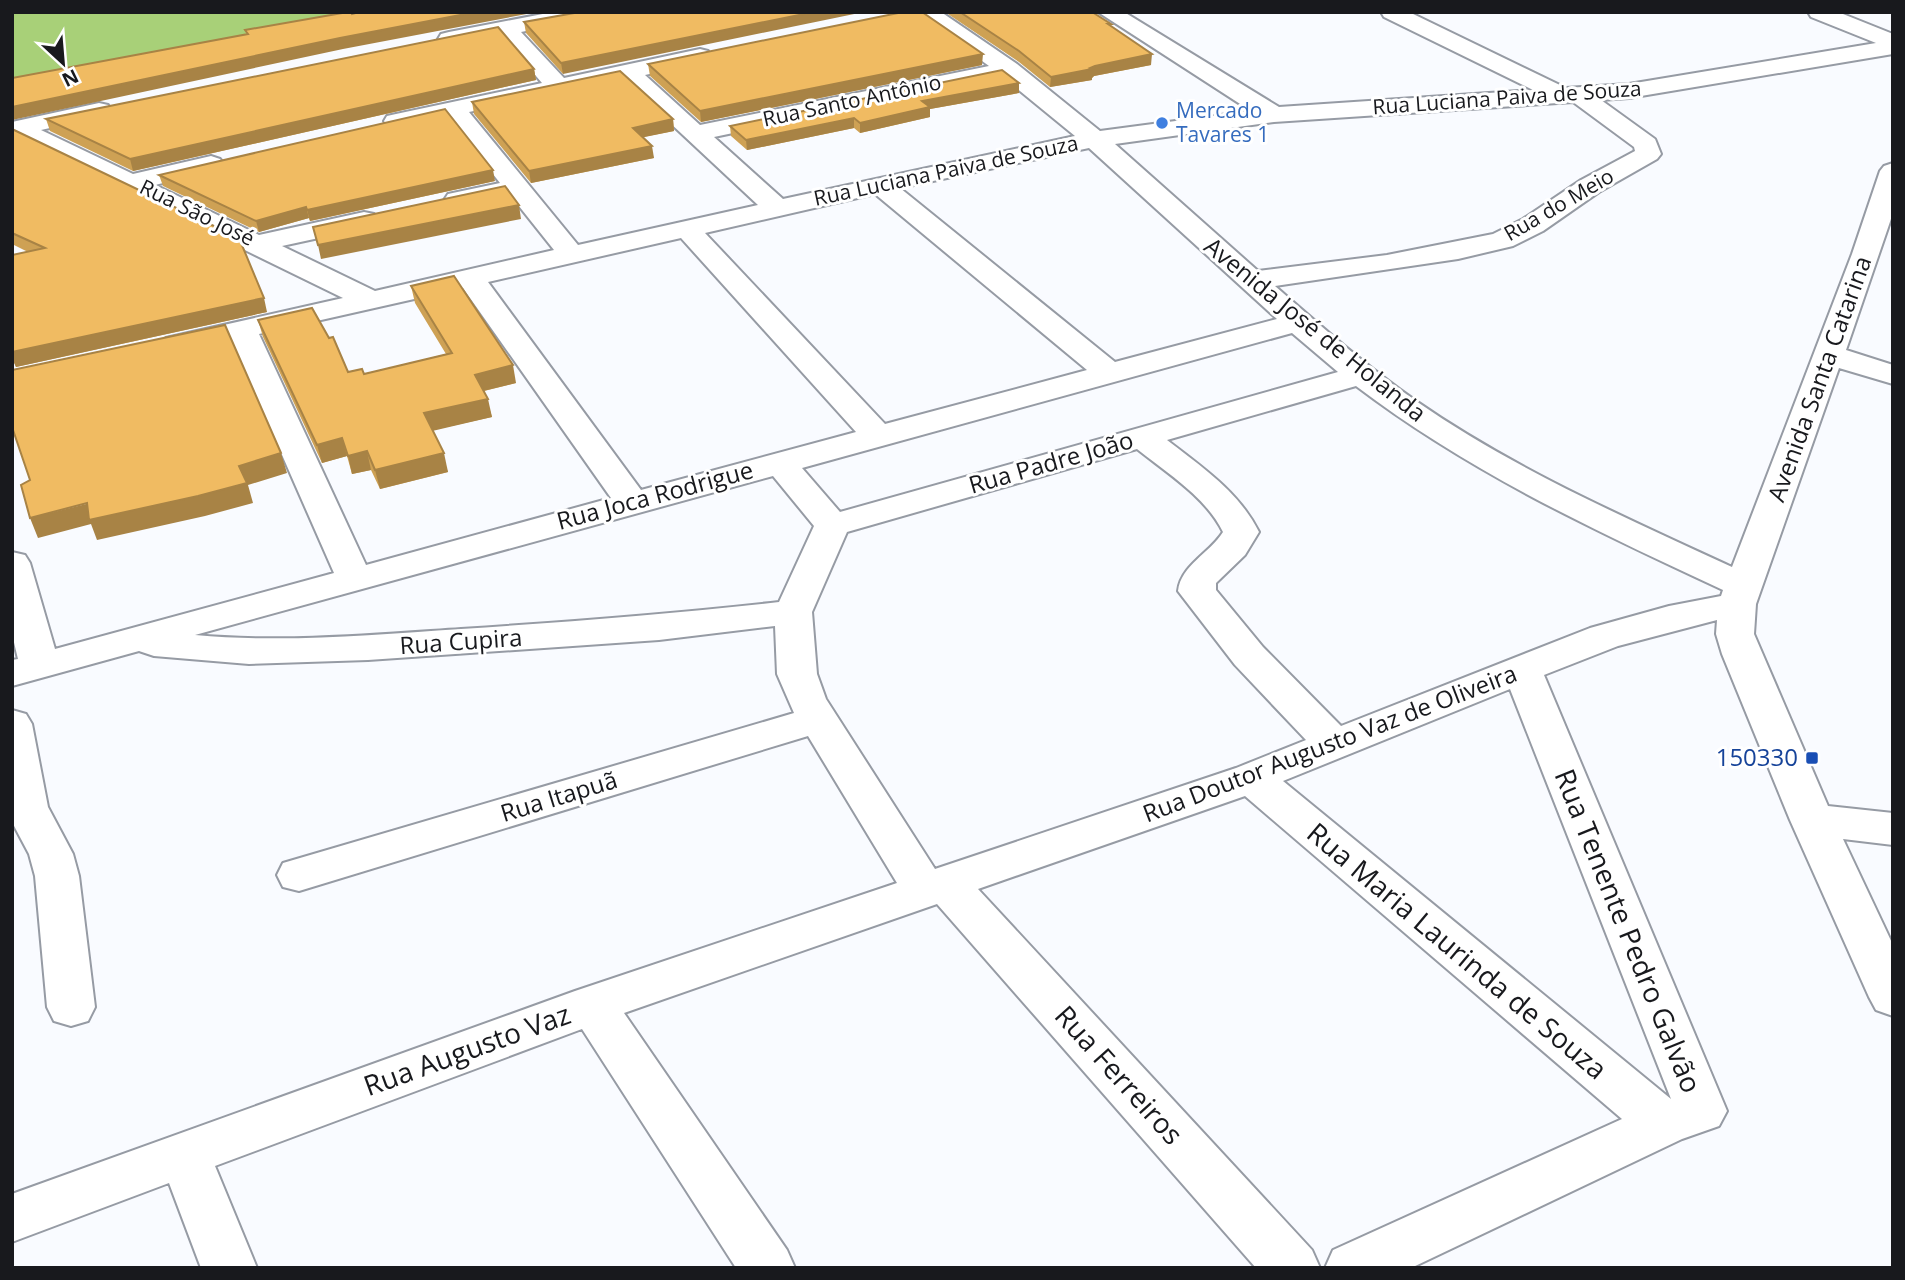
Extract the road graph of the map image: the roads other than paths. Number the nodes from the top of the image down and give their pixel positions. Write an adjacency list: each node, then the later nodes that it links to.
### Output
1 (588, 12): 6 (street)
2 (926, 12): 10 (street, Avenida José de Holanda)
3 (1109, 12): 16 (street)
4 (1819, 12): 8 (street)
5 (1401, 13): 13 (street)
6 (506, 28): 7 (street); 12 (street)
7 (424, 44)
8 (1893, 45): 13 (street, Rua Luciana Paiva de Souza)
9 (722, 51): 11 (street)
10 (1009, 69): 19 (street, Rua Santo Antônio); 20 (street, Avenida José de Holanda)
11 (627, 71): 12 (street); 19 (street)
12 (557, 85): 15 (street)
13 (1572, 96): 16 (street, Rua Luciana Paiva de Souza); 34 (street, Rua do Meio)
14 (124, 105): 18 (street)
15 (453, 108): 17 (street); 25 (street)
16 (1275, 115): 20 (street, Rua Luciana Paiva de Souza)
17 (373, 126)
18 (15, 128): 23 (street, Rua São José)
19 (696, 134): 27 (street)
20 (1092, 140): 24 (street, Rua Luciana Paiva de Souza); 34 (street, Avenida José de Holanda)
21 (239, 157): 23 (street)
22 (1893, 171): 32 (street, Avenida Santa Catarina)
23 (133, 182): 30 (street, Rua São José)
24 (880, 185): 27 (street, Rua Luciana Paiva de Souza); 40 (street)
25 (517, 187): 26 (street); 31 (street)
26 (435, 204)
27 (777, 208): 29 (street, Rua Luciana Paiva de Souza)
28 (394, 213): 30 (street)
29 (687, 229): 31 (street, Rua Luciana Paiva de Souza); 43 (street)
30 (258, 243): 35 (street, Rua São José)
31 (572, 255): 33 (street, Rua Luciana Paiva de Souza)
32 (1879, 256): 39 (street, Avenida Santa Catarina)
33 (471, 279): 35 (street, Rua Luciana Paiva de Souza); 46 (street)
34 (1251, 281): 36 (street, Avenida José de Holanda)
35 (373, 301): 37 (street, Rua Luciana Paiva de Souza)
36 (1298, 322): 40 (street, Rua Joca Rodrigue); 41 (street, Avenida José de Holanda)
37 (242, 330): 38 (street, Rua Luciana Paiva de Souza); 49 (street)
38 (152, 349)
39 (1829, 355): 42 (street); 50 (street, Avenida Santa Catarina)
40 (1108, 372): 43 (street, Rua Joca Rodrigue)
41 (1362, 375): 44 (street, Rua Padre João); 50 (street, Avenida José de Holanda)
42 (1893, 375)
43 (877, 435): 45 (street, Rua Joca Rodrigue)
44 (1142, 437): 47 (street, Rua Padre João); 57 (street)
45 (779, 462): 46 (street, Rua Joca Rodrigue); 47 (street)
46 (632, 503): 49 (street, Rua Joca Rodrigue)
47 (832, 525): 51 (street)
48 (12, 563): 53 (street)
49 (355, 580): 52 (street, Rua Joca Rodrigue)
50 (1741, 595): 54 (street, Rua Doutor Augusto Vaz de Oliveira); 59 (street, Avenida Santa Catarina)
51 (793, 612): 52 (street, Rua Cupira); 55 (street, Rua Ferreiros)
52 (128, 642): 53 (street, Rua Joca Rodrigue)
53 (26, 669)
54 (1522, 670): 57 (street, Rua Doutor Augusto Vaz de Oliveira); 66 (street, Rua Tenente Pedro Galvão)
55 (819, 719): 61 (street, Rua Itapuã); 62 (street, Rua Ferreiros)
56 (12, 724): 65 (street)
57 (1335, 745): 58 (street, Rua Doutor Augusto Vaz de Oliveira)
58 (1251, 778): 62 (street, Rua Doutor Augusto Vaz de Oliveira); 66 (street, Rua Maria Laurinda de Souza)
59 (1812, 820): 60 (street); 63 (street, Avenida Santa Catarina)
60 (1893, 829)
61 (299, 875)
62 (935, 887): 64 (street, Rua Augusto Vaz); 71 (street, Rua Ferreiros)
63 (1893, 998)
64 (592, 1005): 67 (street, Rua Augusto Vaz); 70 (street)
65 (71, 1007)
66 (1664, 1124): 72 (street, Rua Tenente Pedro Galvão)
67 (184, 1154): 68 (street, Rua Augusto Vaz); 69 (street)
68 (12, 1218)
69 (229, 1268)
70 (767, 1268)
71 (1292, 1268)
72 (1353, 1268)

